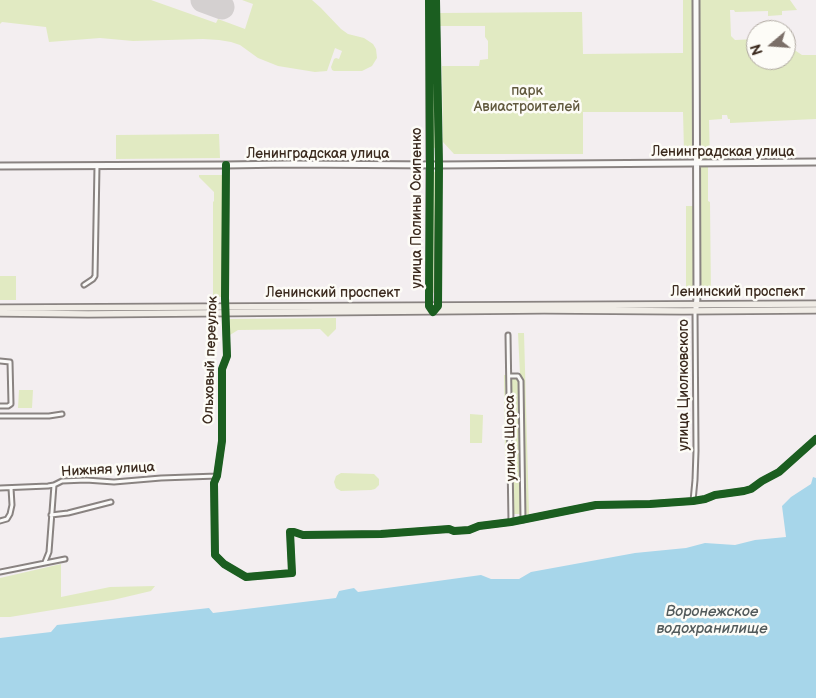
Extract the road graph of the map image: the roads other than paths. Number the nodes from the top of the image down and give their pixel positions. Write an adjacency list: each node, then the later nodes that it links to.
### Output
1 (429, 0): 6 (street, улица Полины Осипенко)
2 (436, 0): 7 (street, улица Полины Осипенко)
3 (696, 0): 5 (main road, улица Циолковского)
4 (816, 162): 5 (main road, Ленинградская улица)
5 (696, 163): 7 (main road, Ленинградская улица); 12 (main road, улица Циолковского)
6 (430, 165): 7 (main road, Ленинградская улица); 10 (main road, Ленинградская улица); 14 (street, улица Полины Осипенко)
7 (439, 165): 15 (street, улица Полины Осипенко)
8 (0, 166): 9 (main road, Ленинградская улица)
9 (97, 166): 10 (main road, Ленинградская улица); 11 (street)
10 (226, 166): 17 (street, Ольховый переулок)
11 (84, 286)
12 (696, 304): 13 (main road, Ленинский проспект); 15 (main road, Ленинский проспект); 19 (main road, улица Циолковского)
13 (816, 304)
14 (429, 306): 15 (main road, Ленинский проспект); 17 (main road, Ленинский проспект); 20 (street, улица Полины Осипенко)
15 (438, 306): 20 (street)
16 (0, 308): 17 (main road, Ленинский проспект)
17 (226, 309): 20 (main road, Ленинский проспект); 21 (main road, Ленинский проспект); 29 (street, Ольховый переулок)
18 (816, 310): 19 (main road, Ленинский проспект)
19 (695, 311): 20 (main road, Ленинский проспект); 33 (street, улица Циолковского)
20 (433, 312)
21 (0, 313)
22 (508, 335): 24 (street, улица Щорса)
23 (0, 362): 25 (street)
24 (509, 376): 36 (street, улица Щорса); 38 (street)
25 (0, 406)
26 (62, 414): 27 (street)
27 (0, 416)
28 (816, 439): 33 (street)
29 (217, 476): 30 (street, Нижняя улица); 38 (street, Ольховый переулок)
30 (54, 485): 32 (street, Нижняя улица); 35 (street)
31 (0, 488): 32 (street, Нижняя улица)
32 (11, 488): 37 (street)
33 (694, 500): 36 (street)
34 (111, 502): 35 (street)
35 (51, 514): 40 (street)
36 (523, 520): 38 (street)
37 (0, 521)
38 (511, 522)
39 (65, 559): 40 (street)
40 (46, 562): 41 (street)
41 (0, 572)

